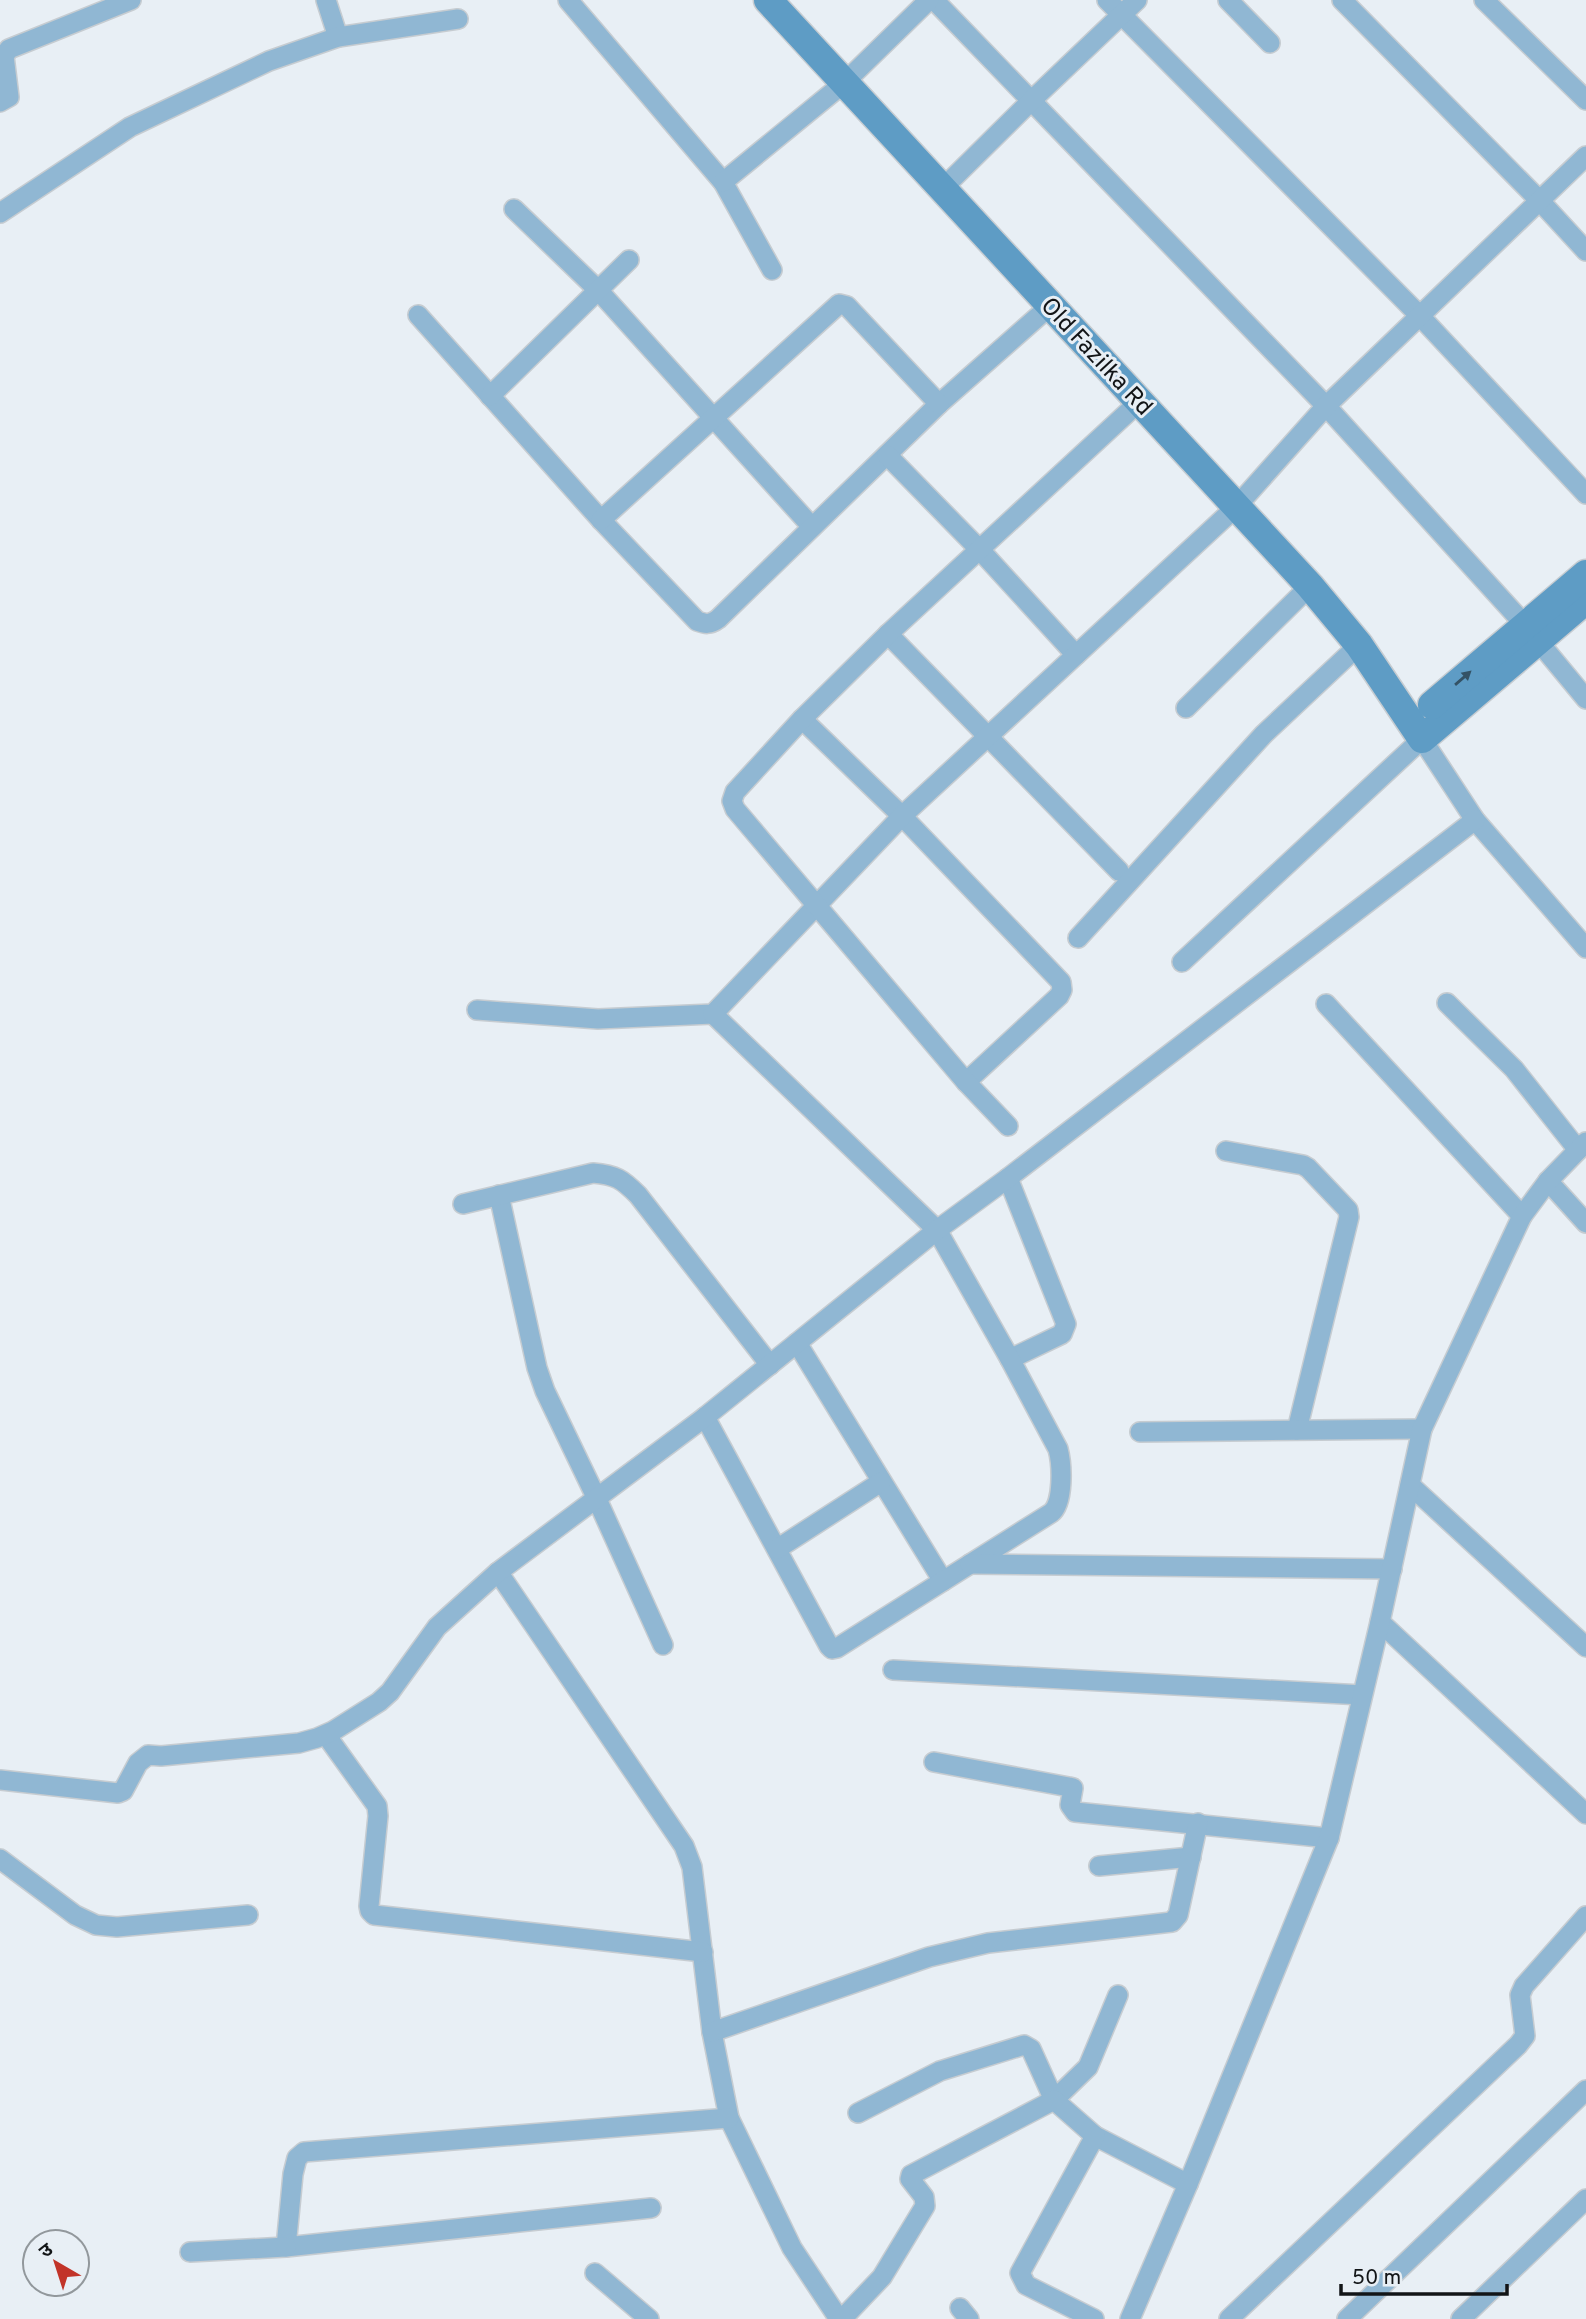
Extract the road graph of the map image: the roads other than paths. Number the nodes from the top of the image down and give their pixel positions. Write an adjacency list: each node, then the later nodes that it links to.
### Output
1 (131, 0): 17 (street)
2 (326, 0): 12 (street)
3 (568, 0): 19 (street)
4 (768, 0): 14 (main road, Old Fazilka Rd)
5 (931, 0): 14 (street); 16 (street)
6 (1137, 0): 10 (street)
7 (1228, 0): 13 (street)
8 (1342, 0): 21 (street)
9 (1484, 0): 15 (street)
10 (1114, 7): 16 (street); 30 (street)
11 (458, 19): 12 (street)
12 (338, 37): 23 (street)
13 (1270, 43)
14 (844, 83): 19 (street); 20 (main road, Old Fazilka Rd)
15 (1586, 100)
16 (1031, 101): 20 (street); 34 (street)
17 (0, 102)
18 (1586, 156): 21 (street)
19 (723, 183): 26 (street)
20 (942, 189): 28 (main road, Old Fazilka Rd)
21 (1539, 200): 24 (street); 30 (street)
22 (514, 209): 27 (street)
23 (0, 212)
24 (1586, 251)
25 (629, 260): 27 (street)
26 (772, 270)
27 (598, 290): 31 (street); 35 (street)
28 (1050, 306): 32 (main road, Old Fazilka Rd); 33 (street)
29 (418, 314): 31 (street)
30 (1419, 315): 34 (street); 37 (street)
31 (490, 396): 39 (street)
32 (1139, 402): 38 (main road, Old Fazilka Rd); 41 (street)
33 (939, 404): 35 (street); 36 (street)
34 (1326, 406): 38 (street); 45 (street)
35 (714, 418): 39 (street); 40 (street)
36 (887, 455): 40 (street); 41 (street)
37 (1586, 494)
38 (1236, 507): 43 (main road, Old Fazilka Rd); 48 (street)
39 (601, 520): 40 (street)
40 (812, 527)
41 (980, 550): 46 (street); 48 (street)
42 (1586, 573): 45 (main road)
43 (1310, 586): 47 (main road, Old Fazilka Rd); 50 (street)
44 (1586, 600): 45 (main road)
45 (1531, 633): 49 (street); 52 (main road)
46 (888, 634): 51 (street); 53 (street)
47 (1359, 645): 52 (main road, Old Fazilka Rd); 58 (street)
48 (1076, 655): 53 (street)
49 (1586, 699)
50 (1186, 708)
51 (802, 719): 54 (street); 57 (street)
52 (1417, 731): 55 (street); 60 (street)
53 (988, 737): 54 (street); 56 (street)
54 (902, 816): 57 (street); 65 (street)
55 (1475, 820): 59 (street); 69 (street)
56 (1119, 870)
57 (817, 906): 64 (street); 65 (street)
58 (1078, 938)
59 (1586, 948)
60 (1182, 962)
61 (1447, 1003): 67 (street)
62 (1326, 1004): 73 (street)
63 (477, 1010): 64 (street)
64 (713, 1014): 75 (street)
65 (965, 1082): 66 (street)
66 (1008, 1126)
67 (1582, 1146): 70 (street)
68 (1226, 1151): 81 (street)
69 (1009, 1178): 75 (street); 77 (street)
70 (1548, 1181): 73 (street); 74 (street)
71 (499, 1195): 72 (street); 78 (street); 85 (street)
72 (463, 1204)
73 (1522, 1216): 80 (street)
74 (1586, 1223)
75 (937, 1230): 76 (street); 77 (street)
76 (797, 1343): 78 (street); 83 (street)
77 (1010, 1359): 87 (street)
78 (770, 1365): 79 (street)
79 (705, 1417): 85 (street); 86 (street)
80 (1422, 1429): 81 (street); 84 (street)
81 (1297, 1430): 82 (street)
82 (1140, 1432)
83 (881, 1482): 86 (street); 90 (street)
84 (1410, 1485): 88 (street); 93 (street)
85 (596, 1497): 89 (street); 92 (street)
86 (776, 1549): 90 (street)
87 (969, 1564): 88 (street); 90 (street)
88 (1392, 1569): 91 (street)
89 (498, 1572): 96 (street); 107 (street)
90 (943, 1581)
91 (1380, 1622): 95 (street); 99 (street)
92 (663, 1646)
93 (1586, 1647)
94 (893, 1670): 95 (street)
95 (1363, 1695): 101 (street)
96 (326, 1735): 98 (street); 107 (street)
97 (934, 1762): 100 (street)
98 (0, 1780)
99 (1586, 1814)
100 (1198, 1823): 101 (street); 102 (street)
101 (1329, 1838): 115 (street)
102 (1191, 1857): 104 (street); 109 (street)
103 (0, 1859): 105 (street)
104 (1099, 1866)
105 (248, 1915)
106 (1586, 1916): 125 (street)
107 (703, 1952): 109 (street)
108 (1118, 1996): 111 (street)
109 (712, 2032): 113 (street)
110 (1586, 2090): 126 (street)
111 (1054, 2100): 112 (street); 114 (street); 122 (street)
112 (858, 2113)
113 (729, 2118): 118 (street); 122 (street)
114 (1095, 2136): 115 (street); 123 (street)
115 (1188, 2184): 124 (street)
116 (1586, 2199): 127 (street)
117 (651, 2208): 118 (street)
118 (286, 2247): 119 (street)
119 (190, 2252)
120 (595, 2273): 121 (street)
121 (649, 2319)
122 (841, 2319)
123 (1094, 2319)
124 (1130, 2319)
125 (1228, 2319)
126 (1347, 2319)
127 (1461, 2319)

